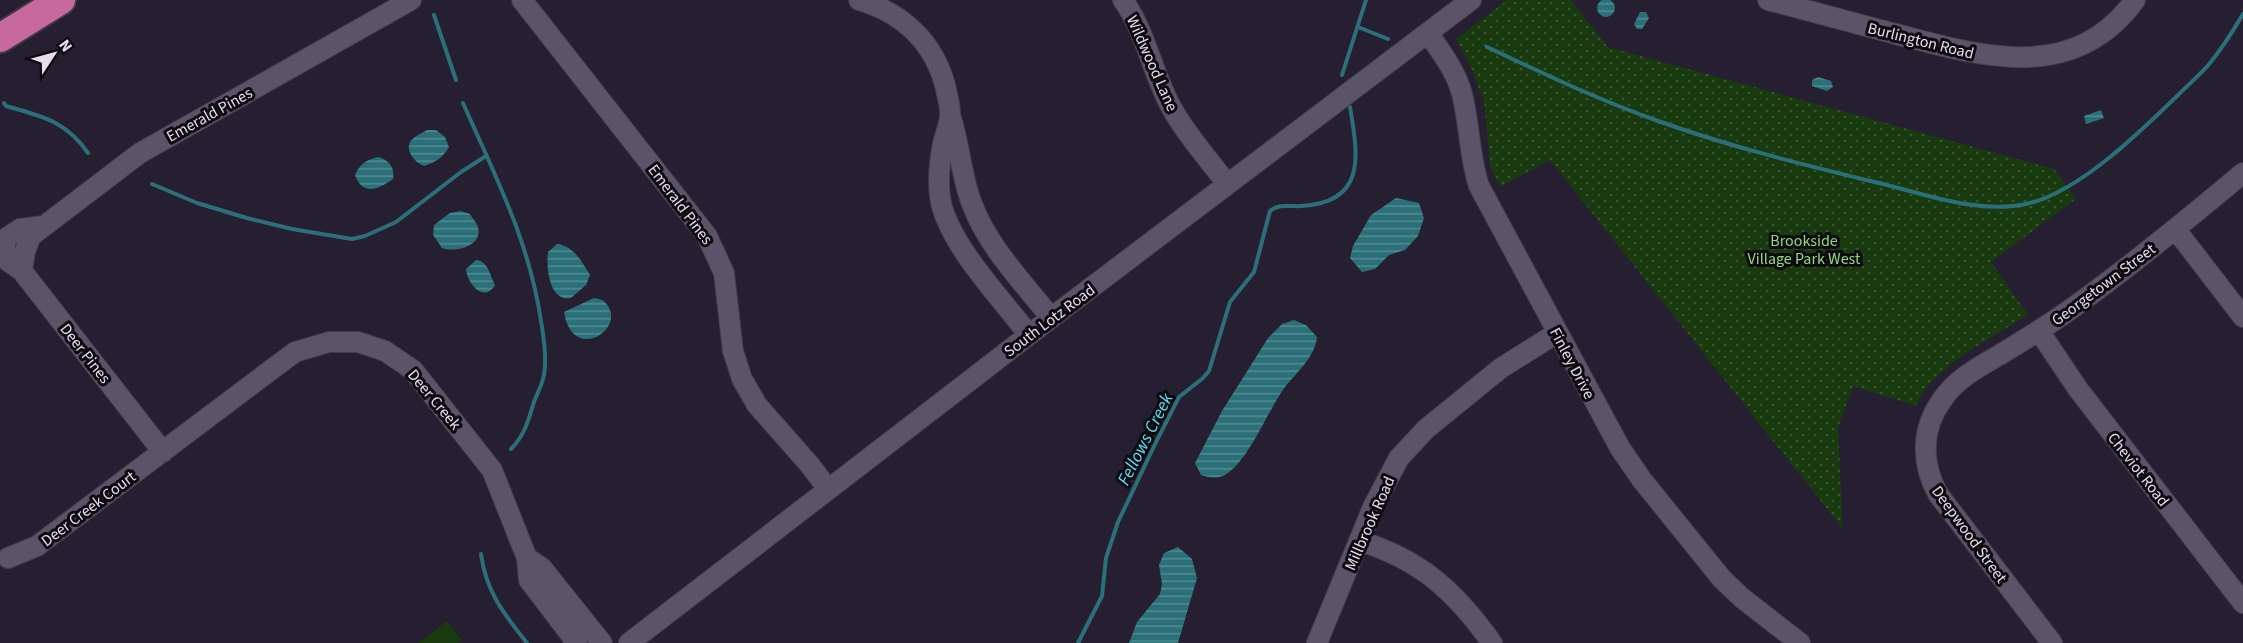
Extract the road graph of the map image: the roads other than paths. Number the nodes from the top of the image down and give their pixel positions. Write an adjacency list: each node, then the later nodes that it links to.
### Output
1 (61, 0): 10 (highway)
2 (411, 0): 16 (street, Emerald Pines)
3 (522, 0): 26 (street, Emerald Pines)
4 (859, 0): 11 (street)
5 (1123, 0): 13 (street, Wildwood Lane)
6 (1471, 0): 9 (street, South Lotz Road)
7 (1768, 0): 8 (street, Burlington Road)
8 (2135, 0)
9 (1428, 33): 13 (street, South Lotz Road); 22 (street, Finley Drive)
10 (0, 38)
11 (950, 116): 14 (street); 15 (street)
12 (2243, 173): 17 (street, Georgetown Street)
13 (1227, 184): 20 (street, South Lotz Road)
14 (975, 211): 15 (street); 20 (street)
15 (948, 223): 23 (street)
16 (47, 225): 18 (street, Emerald Pines); 18 (street, Deer Pines)
17 (2176, 230): 19 (street); 21 (street, Georgetown Street)
18 (22, 270): 25 (street, Deer Pines)
19 (2243, 317)
20 (1051, 318): 23 (street, South Lotz Road)
21 (2039, 331): 24 (street, Georgetown Street); 30 (street, Cheviot Road)
22 (1557, 333): 27 (street, Millbrook Road); 36 (street, Finley Drive)
23 (1029, 335): 26 (street, South Lotz Road)
24 (1956, 383): 37 (street, Deepwood Street)
25 (163, 452): 28 (street, Deer Creek Court); 29 (street, Deer Creek)
26 (828, 489): 33 (street, South Lotz Road)
27 (1360, 541): 34 (street, Millbrook Road); 35 (street)
28 (8, 558)
29 (527, 558): 31 (street, Deer Creek); 32 (street, Deer Creek)
30 (2243, 603)
31 (577, 643)
32 (602, 643)
33 (629, 643)
34 (1317, 643)
35 (1492, 643)
36 (1800, 643)
37 (2052, 643)

